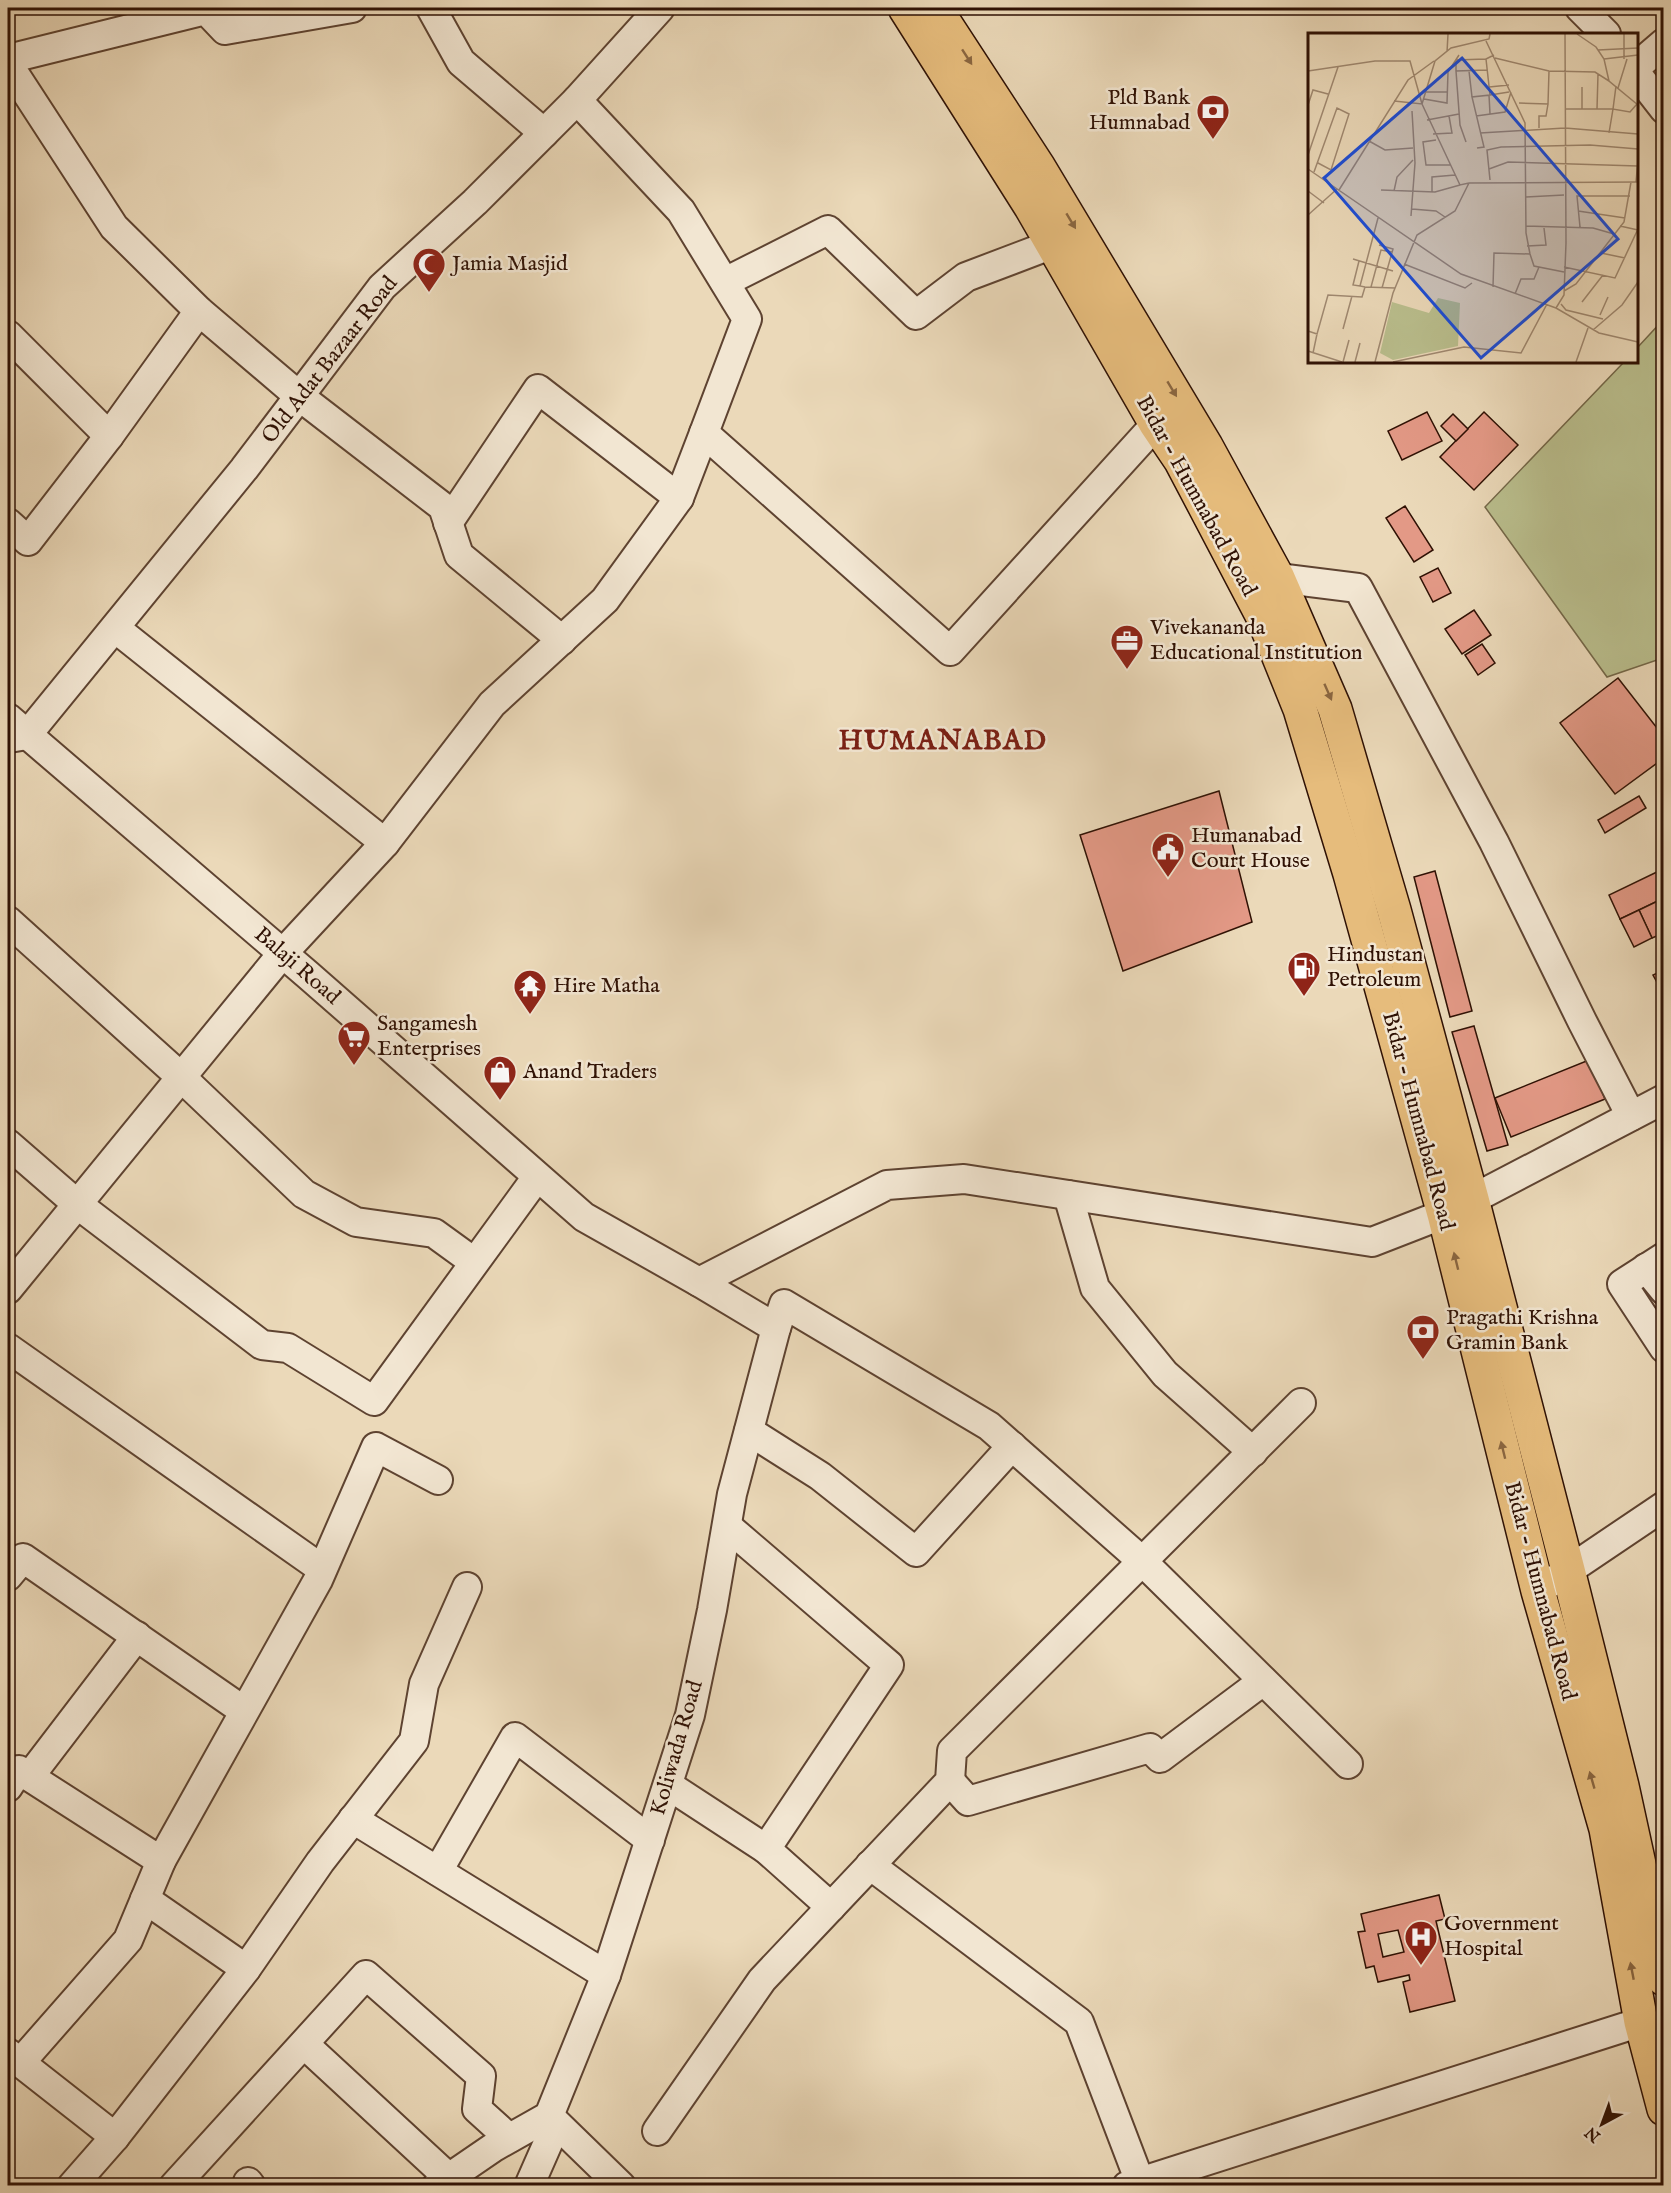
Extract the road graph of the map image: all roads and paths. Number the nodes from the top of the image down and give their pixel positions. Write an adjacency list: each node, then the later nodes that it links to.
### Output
1 (352, 8): 7 (street)
2 (431, 8): 16 (street)
3 (660, 8): 14 (street, Old Adat Bazaar Road)
4 (905, 8): 17 (main road, Bidar - Humnabad Road)
5 (935, 8): 28 (main road, Bidar - Humnabad Road, one-way to 28)
6 (1580, 8): 8 (street)
7 (205, 9): 10 (street)
8 (1605, 33)
9 (1664, 43): 12 (street)
10 (8, 59)
11 (8, 64): 19 (street)
12 (1638, 65)
13 (1638, 76): 15 (street)
14 (577, 100): 16 (street, Old Adat Bazaar Road); 18 (street)
15 (1664, 109)
16 (544, 134): 21 (street, Old Adat Bazaar Road)
17 (1053, 244): 18 (street); 22 (main road, Bidar - Humnabad Road)
18 (725, 282): 23 (street)
19 (199, 311): 21 (street); 24 (street)
20 (8, 335): 24 (street)
21 (299, 396): 27 (street); 29 (street, Old Adat Bazaar Road)
22 (1156, 424): 23 (street); 42 (main road, Bidar - Humnabad Road)
23 (704, 433): 25 (street)
24 (109, 436): 26 (street)
25 (679, 498): 27 (street); 30 (street)
26 (8, 523)
27 (448, 523): 30 (street)
28 (1278, 578): 37 (street); 42 (main road, Bidar - Humnabad Road, one-way to 42)
29 (115, 628): 31 (street, Old Adat Bazaar Road); 32 (street)
30 (562, 640): 32 (street)
31 (14, 731): 34 (street, Balaji Road)
32 (385, 843): 34 (street)
33 (8, 921): 35 (street)
34 (282, 954): 35 (street); 39 (street, Balaji Road)
35 (181, 1077): 41 (street); 43 (street)
36 (1664, 1099): 37 (street)
37 (1631, 1116): 42 (street)
38 (8, 1144): 41 (street)
39 (537, 1177): 43 (street); 45 (street, Balaji Road)
40 (1068, 1195): 42 (street); 45 (street); 53 (street)
41 (77, 1204): 43 (street); 46 (street)
42 (1458, 1207): 59 (main road, Bidar - Humnabad Road); 62 (main road, Bidar - Humnabad Road, one-way to 42)
43 (474, 1262)
44 (1658, 1272): 49 (street)
45 (699, 1282): 47 (street)
46 (8, 1289)
47 (776, 1328): 51 (street, Koliwada Road); 52 (street, Koliwada Road)
48 (8, 1348): 58 (street)
49 (1664, 1348)
50 (1301, 1403): 53 (street)
51 (749, 1431): 52 (street); 56 (street, Koliwada Road)
52 (1012, 1446): 57 (street)
53 (1253, 1452): 57 (street)
54 (438, 1479): 58 (street)
55 (1664, 1506): 59 (street)
56 (726, 1526): 69 (street, Koliwada Road); 72 (street)
57 (1142, 1561): 64 (street); 68 (street)
58 (322, 1569): 65 (street)
59 (1568, 1570): 62 (street); 80 (main road, Bidar - Humnabad Road)
60 (8, 1576): 63 (street)
61 (467, 1587): 70 (street)
62 (1538, 1591): 81 (main road, Bidar - Humnabad Road, one-way to 62)
63 (137, 1636): 65 (street); 67 (street)
64 (1263, 1681): 66 (street); 68 (street)
65 (244, 1711): 73 (street)
66 (1348, 1764)
67 (16, 1774): 73 (street)
68 (950, 1781): 74 (street)
69 (668, 1785): 71 (street, Koliwada Road); 72 (street)
70 (353, 1819): 75 (street); 78 (street)
71 (650, 1840): 75 (street); 79 (street, Koliwada Road)
72 (766, 1849): 77 (street)
73 (161, 1862): 76 (street)
74 (870, 1866): 77 (street); 90 (street)
75 (438, 1871): 79 (street)
76 (145, 1899): 78 (street); 83 (street)
77 (831, 1907): 86 (street)
78 (246, 1969): 87 (street)
79 (606, 1975): 85 (street, Koliwada Road)
80 (1664, 1979)
81 (1651, 2035): 84 (main road, Bidar - Humnabad Road); 90 (street)
82 (304, 2044): 88 (street); 89 (street); 92 (street)
83 (14, 2058): 87 (street)
84 (1664, 2109)
85 (549, 2116): 88 (street); 93 (street, Koliwada Road); 94 (street)
86 (657, 2131)
87 (115, 2137): 91 (street)
88 (509, 2138): 89 (street)
89 (443, 2182)
90 (1134, 2184)
91 (72, 2186)
92 (174, 2186)
93 (529, 2186)
94 (621, 2186)

